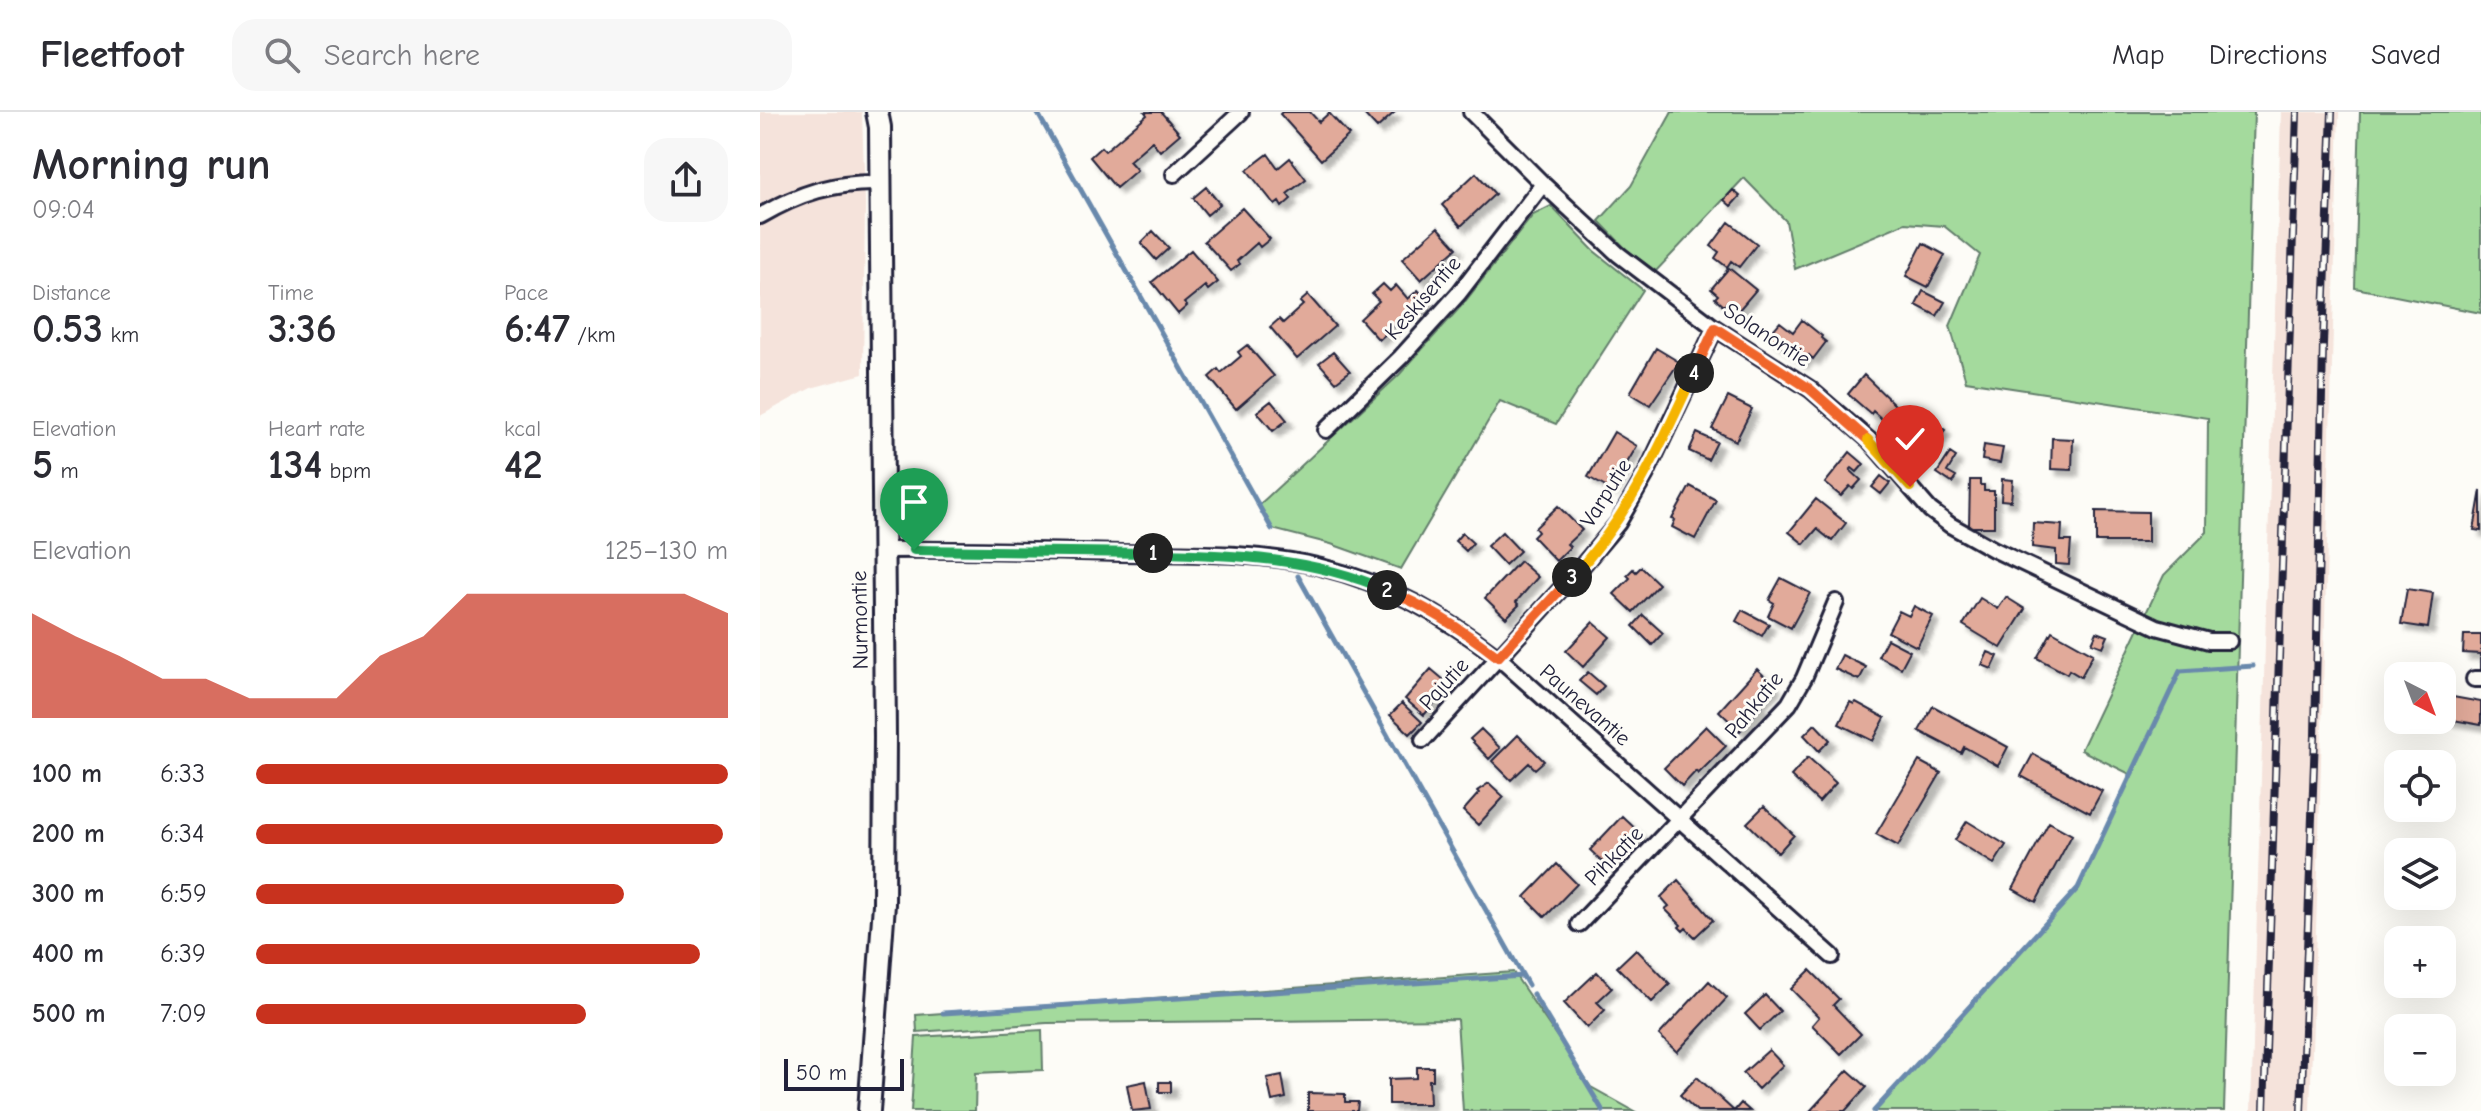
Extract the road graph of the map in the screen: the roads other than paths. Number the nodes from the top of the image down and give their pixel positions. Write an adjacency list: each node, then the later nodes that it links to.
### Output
1 (1241, 112): 4 (street)
2 (1471, 112): 6 (street, Solanontie)
3 (880, 117): 5 (main road, Nurmontie)
4 (1174, 174)
5 (880, 183): 7 (street); 10 (main road, Nurmontie)
6 (1543, 184): 8 (street, Solanontie); 9 (street, Keskisentie)
7 (760, 215)
8 (1715, 328): 12 (street, Solanontie); 13 (street, Varputie)
9 (1326, 430)
10 (884, 550): 13 (street, Paunevantie); 18 (main road, Nurmontie)
11 (1836, 602): 15 (street, Pahkatie)
12 (2229, 641)
13 (1498, 657): 14 (street, Pajutie); 15 (street, Paunevantie)
14 (1423, 740)
15 (1681, 818): 16 (street, Pihkatie); 17 (street, Paunevantie)
16 (1579, 924)
17 (1832, 956)
18 (869, 1111)

